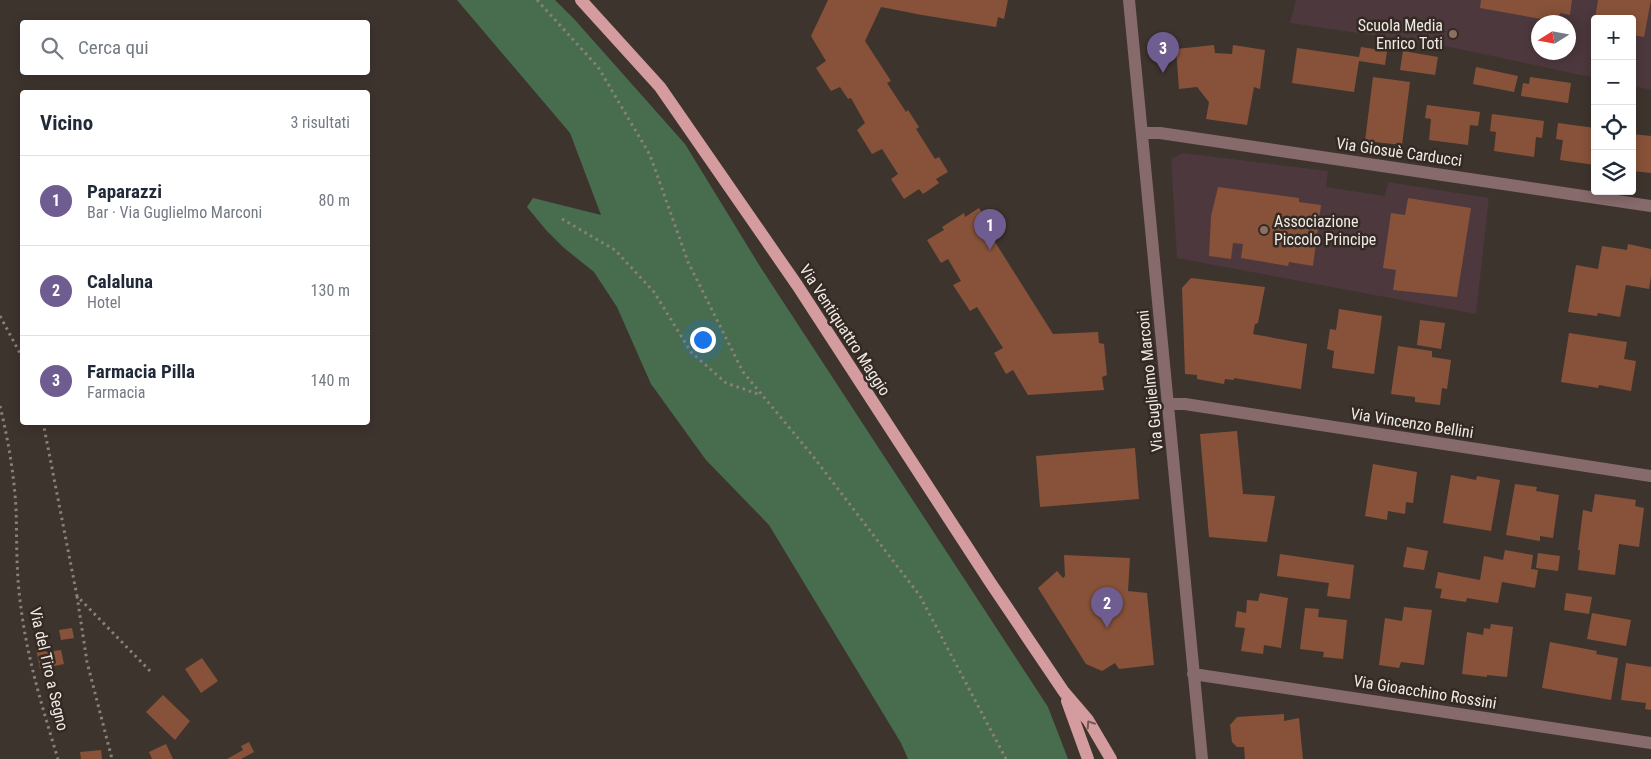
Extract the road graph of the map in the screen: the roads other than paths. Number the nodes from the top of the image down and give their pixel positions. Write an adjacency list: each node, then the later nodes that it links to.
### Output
1 (1129, 0): 3 (street, Via Guglielmo Marconi)
2 (586, 2): 8 (main road, Via Ventiquattro Maggio)
3 (1142, 133): 4 (street, Via Giosuè Carducci); 5 (street, Via Guglielmo Marconi)
4 (1651, 206)
5 (1169, 404): 6 (street, Via Vincenzo Bellini); 7 (street, Via Guglielmo Marconi)
6 (1651, 476)
7 (1193, 674): 9 (street, Via Gioacchino Rossini); 12 (street, Via Guglielmo Marconi)
8 (1064, 692): 10 (main road, Via Ventiquattro Maggio); 11 (main road, Via Ventiquattro Maggio, one-way to 8)
9 (1651, 743)
10 (1088, 759)
11 (1111, 759)
12 (1202, 759)

